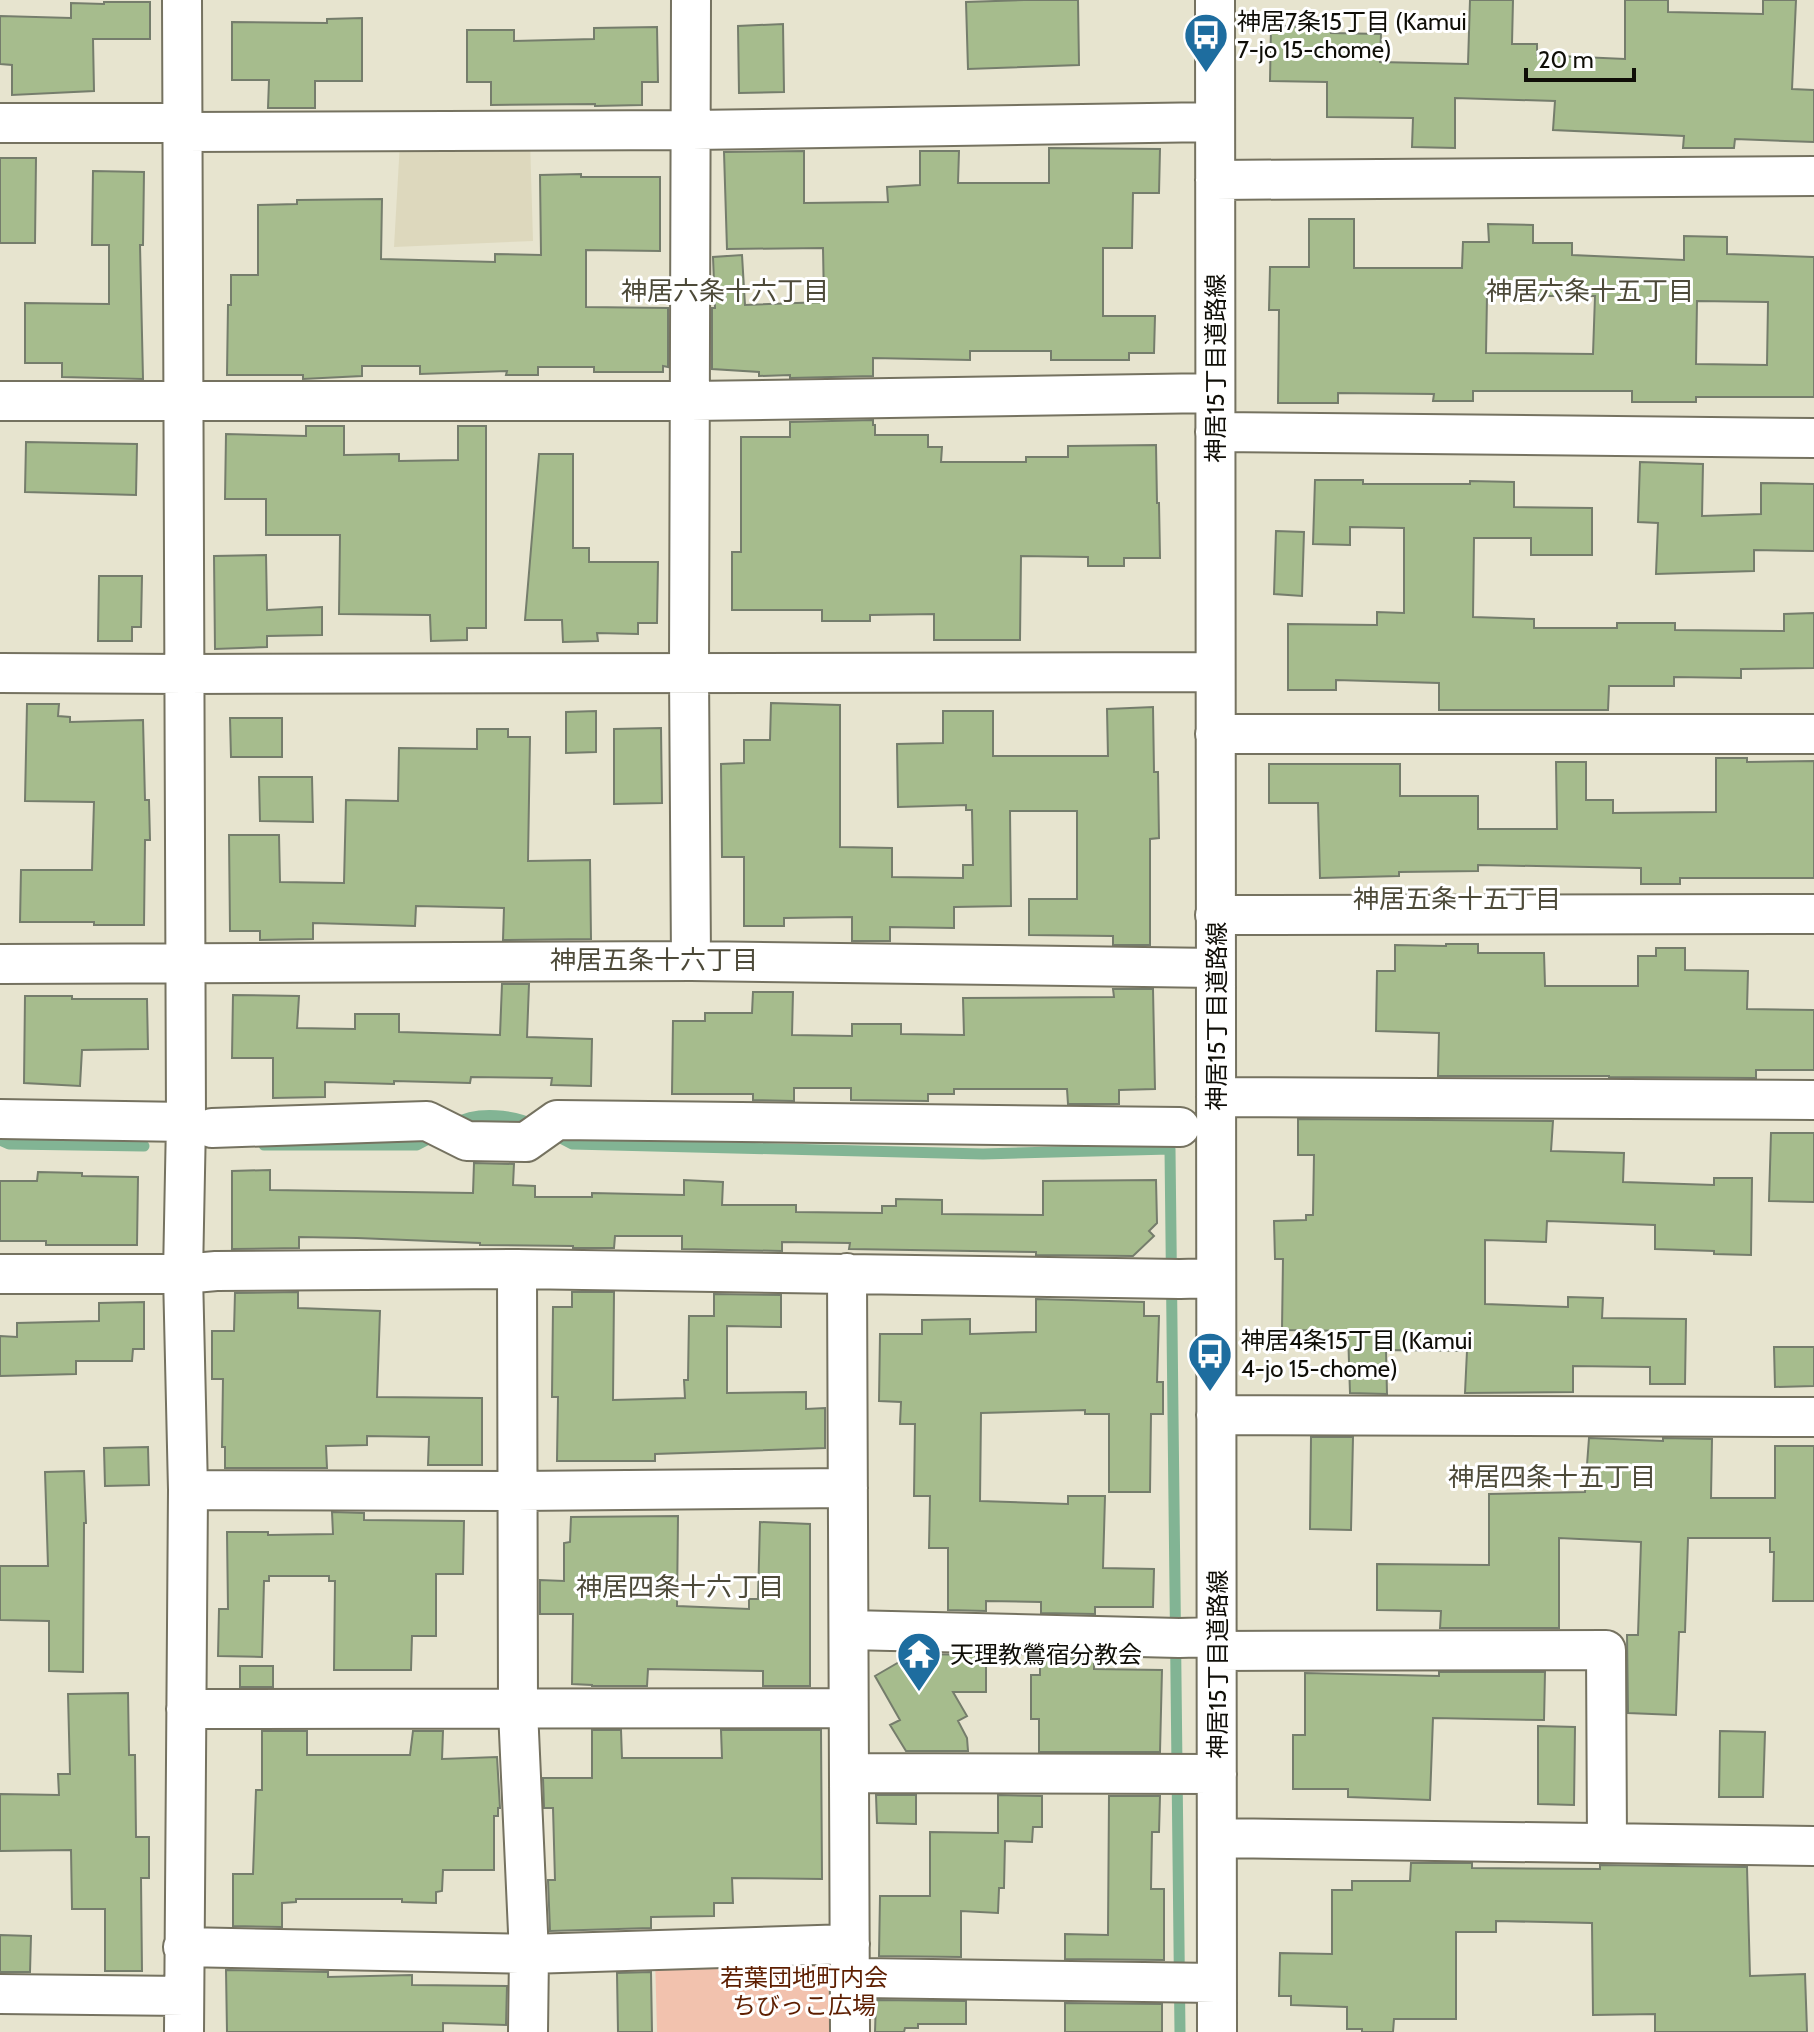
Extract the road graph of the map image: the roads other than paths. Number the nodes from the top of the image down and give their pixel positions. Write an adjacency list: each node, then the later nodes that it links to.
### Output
1 (182, 0): 6 (street)
2 (691, 0): 7 (street)
3 (1215, 0): 4 (street, 神居15丁目道路線)
4 (1215, 122): 7 (street); 9 (street, 神居15丁目道路線)
5 (0, 123): 6 (street)
6 (183, 127): 7 (street); 12 (street)
7 (692, 130): 13 (street)
8 (1814, 176): 9 (street)
9 (1215, 180): 10 (street, 神居15丁目道路線)
10 (1215, 393): 13 (street); 14 (street, 神居15丁目道路線)
11 (0, 401): 12 (street)
12 (184, 401): 13 (street); 19 (street)
13 (691, 401): 16 (street)
14 (1215, 432): 15 (street); 17 (street, 神居15丁目道路線)
15 (1814, 438)
16 (689, 672): 17 (street); 19 (street); 24 (street)
17 (1215, 672): 20 (street, 神居15丁目道路線)
18 (0, 673): 19 (street)
19 (185, 674): 25 (street)
20 (1215, 734): 21 (street); 23 (street, 神居15丁目道路線)
21 (1814, 734)
22 (1814, 914): 23 (street)
23 (1215, 915): 27 (street, 神居15丁目道路線)
24 (691, 961): 25 (street); 27 (street)
25 (186, 963): 26 (street); 31 (street)
26 (0, 964)
27 (1216, 968): 28 (street, 神居15丁目道路線)
28 (1216, 1097): 29 (street); 37 (street, 神居15丁目道路線)
29 (1814, 1100)
30 (0, 1119): 31 (street)
31 (199, 1125): 32 (street); 36 (street)
32 (1180, 1127)
33 (517, 1269): 34 (street); 36 (street); 42 (street)
34 (847, 1273): 37 (street); 40 (street)
35 (0, 1274): 36 (street)
36 (183, 1274): 41 (street)
37 (1216, 1278): 38 (street, 神居15丁目道路線)
38 (1216, 1415): 39 (street); 44 (street, 神居15丁目道路線)
39 (1814, 1417)
40 (848, 1488): 42 (street); 43 (street)
41 (188, 1490): 42 (street); 46 (street)
42 (517, 1491): 47 (street)
43 (849, 1630): 44 (street); 45 (street)
44 (1216, 1644): 49 (street, 神居15丁目道路線); 51 (street)
45 (848, 1708): 47 (street); 48 (street)
46 (186, 1709): 47 (street); 53 (street)
47 (518, 1710): 54 (street)
48 (850, 1773): 49 (street); 55 (street)
49 (1217, 1774): 50 (street, 神居15丁目道路線)
50 (1217, 1838): 51 (street); 56 (street, 神居15丁目道路線)
51 (1607, 1843): 52 (street)
52 (1814, 1846)
53 (183, 1947): 54 (street); 58 (street)
54 (529, 1954): 55 (street); 59 (street)
55 (850, 1962): 56 (street); 60 (street)
56 (1216, 1983): 61 (street, 神居15丁目道路線)
57 (0, 1994): 58 (street)
58 (184, 2014)
59 (528, 2032)
60 (850, 2032)
61 (1217, 2032)

